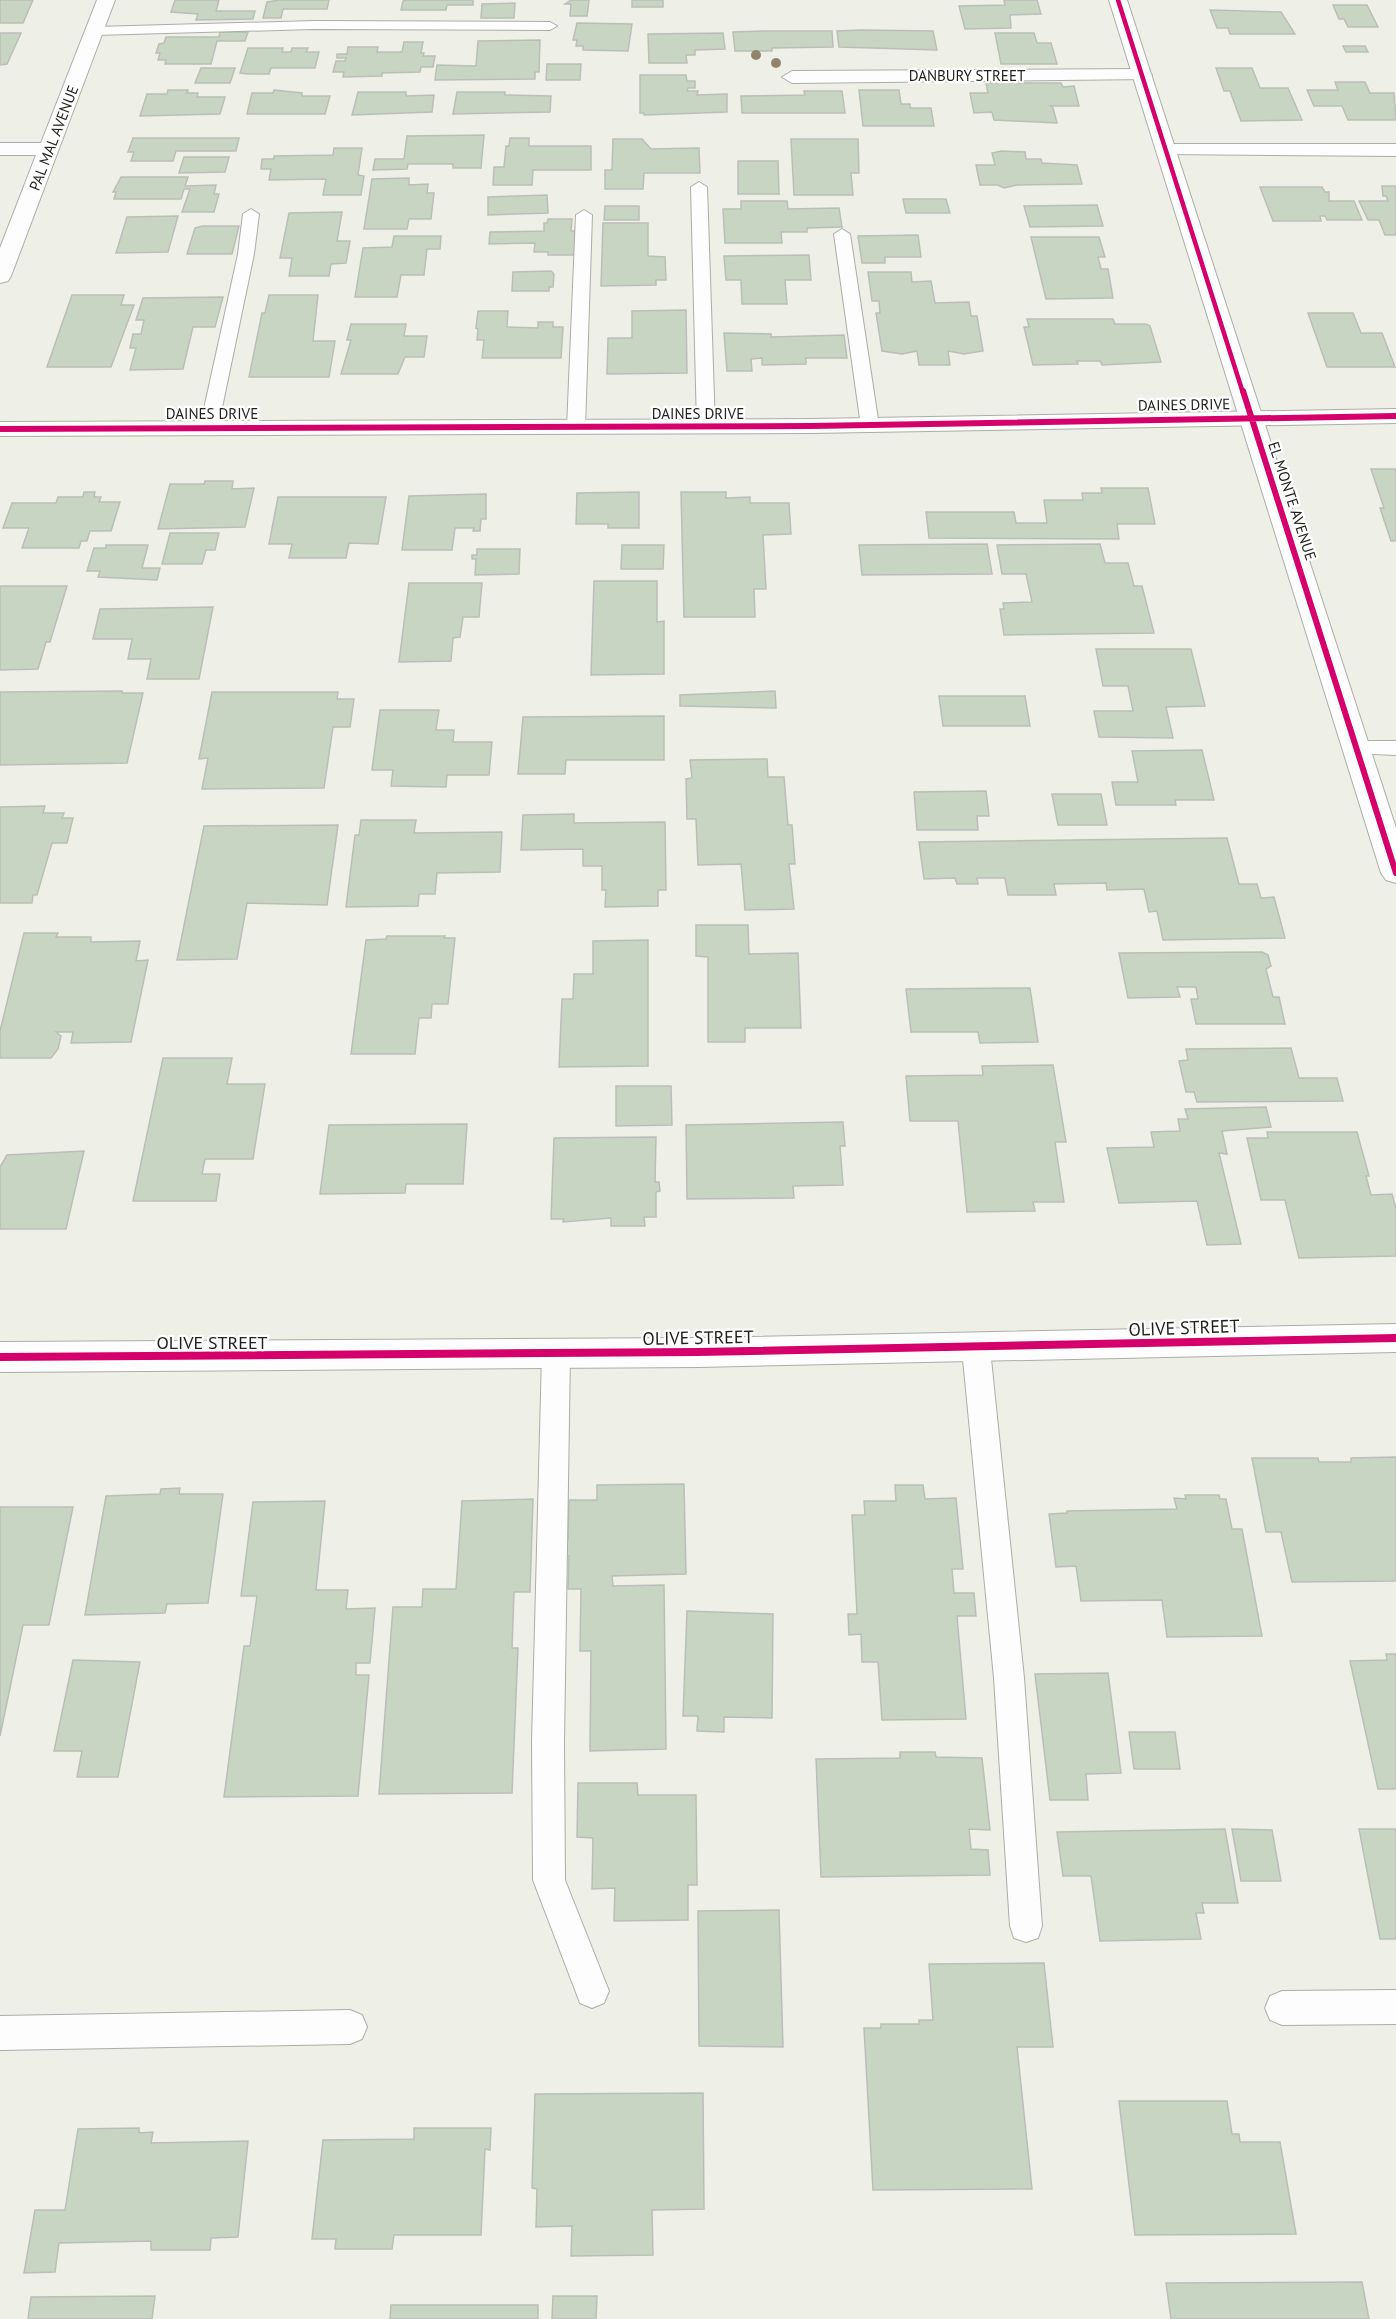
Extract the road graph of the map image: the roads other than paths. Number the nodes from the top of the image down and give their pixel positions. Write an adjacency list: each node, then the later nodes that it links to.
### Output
1 (106, 0): 4 (street, PAL MAL AVENUE)
2 (1118, 0): 5 (street, EL MONTE AVENUE)
3 (550, 26): 4 (lane)
4 (95, 31): 8 (street, PAL MAL AVENUE)
5 (1142, 75): 6 (street, DANBURY STREET); 9 (street, EL MONTE AVENUE)
6 (792, 76)
7 (0, 149): 8 (street)
8 (50, 149): 15 (street, PAL MAL AVENUE)
9 (1166, 150): 10 (street); 17 (street, EL MONTE AVENUE)
10 (1396, 150)
11 (699, 187): 20 (lane)
12 (251, 214): 19 (lane)
13 (584, 215): 21 (lane)
14 (842, 234): 18 (lane)
15 (2, 264)
16 (1396, 416): 17 (street, DAINES DRIVE)
17 (1252, 417): 18 (street, DAINES DRIVE); 23 (street, EL MONTE AVENUE)
18 (870, 426): 20 (street, DAINES DRIVE)
19 (209, 427): 21 (street, DAINES DRIVE); 22 (street, DAINES DRIVE)
20 (706, 427): 21 (street, DAINES DRIVE)
21 (576, 428)
22 (0, 429)
23 (1356, 748): 24 (lane); 25 (street, EL MONTE AVENUE)
24 (1396, 748)
25 (1396, 873)
26 (1396, 1338): 27 (street, OLIVE STREET)
27 (976, 1349): 28 (street, OLIVE STREET); 30 (lane)
28 (556, 1354): 29 (street, OLIVE STREET); 31 (lane)
29 (0, 1357)
30 (1026, 1926)
31 (592, 1991)
32 (1396, 2007): 33 (lane)
33 (1282, 2008)
34 (350, 2027): 35 (lane)
35 (0, 2033)

